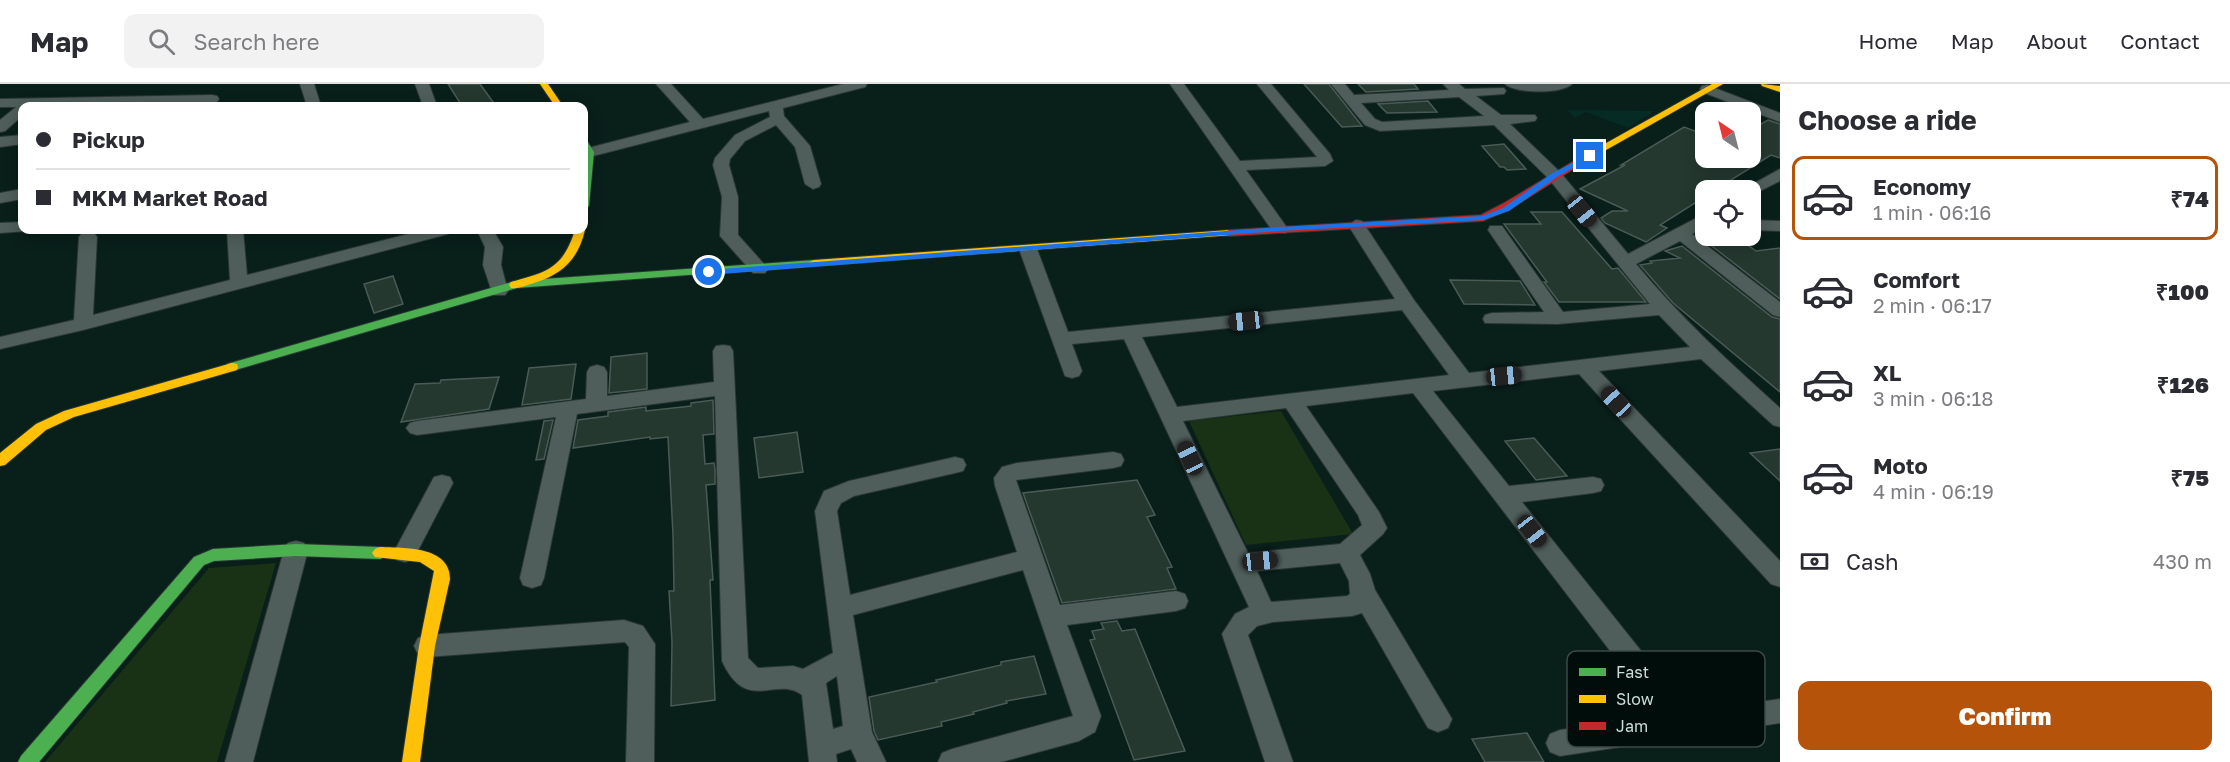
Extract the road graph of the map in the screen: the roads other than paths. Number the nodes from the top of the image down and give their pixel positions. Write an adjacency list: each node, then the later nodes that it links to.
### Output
1 (104, 84): 21 (street)
2 (211, 84): 22 (street)
3 (306, 84): 23 (street)
4 (422, 84): 24 (street)
5 (544, 84): 25 (street)
6 (664, 84): 33 (street)
7 (860, 84): 28 (street)
8 (1177, 84): 38 (street)
9 (1264, 84): 38 (street)
10 (1338, 84): 20 (street)
11 (1450, 84): 19 (street)
12 (1512, 84): 13 (street)
13 (1565, 84)
14 (1765, 84): 17 (street)
15 (1684, 86): 16 (street)
16 (1713, 87): 30 (street); 40 (street)
17 (1780, 89)
18 (1499, 91): 19 (street)
19 (1463, 93): 20 (street); 32 (street)
20 (1352, 99): 32 (street)
21 (85, 102)
22 (213, 102)
23 (313, 102)
24 (429, 102)
25 (556, 102)
26 (0, 103): 27 (street)
27 (18, 105)
28 (776, 111): 33 (street); 41 (street); 61 (street)
29 (18, 113): 34 (street)
30 (1780, 117)
31 (1530, 118): 32 (street)
32 (1498, 120): 40 (street)
33 (700, 124): 37 (street)
34 (0, 128)
35 (18, 140): 36 (street)
36 (0, 142)
37 (588, 148)
38 (1235, 166): 51 (street)
39 (1780, 174): 42 (street)
40 (1554, 175): 45 (street); 60 (street)
41 (813, 184)
42 (1761, 185)
43 (18, 195): 44 (street)
44 (0, 198)
45 (1356, 225): 51 (street); 65 (street)
46 (1695, 226): 57 (street)
47 (1761, 226): 50 (street)
48 (18, 227): 49 (street)
49 (0, 228)
50 (1777, 228)
51 (1280, 229): 59 (street)
52 (1496, 230): 68 (street)
53 (235, 234): 62 (street)
54 (427, 234): 62 (street)
55 (487, 234): 64 (street)
56 (580, 234): 63 (street)
57 (1681, 234): 60 (street); 67 (street)
58 (88, 237): 70 (street)
59 (1028, 249): 61 (street); 72 (street)
60 (1624, 264): 66 (street)
61 (759, 269): 63 (street)
62 (239, 283): 70 (street)
63 (519, 285): 64 (street)
64 (499, 291): 89 (street)
65 (1407, 304): 71 (street); 79 (street)
66 (1664, 309): 68 (street); 75 (street)
67 (1780, 311)
68 (1558, 318): 69 (street)
69 (1492, 319)
70 (83, 324): 73 (street)
71 (1131, 333): 72 (street); 85 (street)
72 (1061, 339): 77 (street)
73 (0, 343)
74 (723, 351): 81 (street)
75 (1705, 352): 76 (street); 86 (street)
76 (1584, 367): 79 (street); 99 (street)
77 (1072, 371)
78 (597, 372): 83 (street)
79 (1464, 381): 80 (street)
80 (1418, 386): 82 (street); 93 (street)
81 (726, 388): 83 (street); 109 (street)
82 (1292, 401): 85 (street); 96 (street)
83 (596, 406): 84 (street)
84 (568, 410): 87 (street); 100 (street)
85 (1171, 415): 98 (street)
86 (1780, 420)
87 (417, 428)
88 (1113, 460): 97 (street)
89 (0, 461)
90 (955, 465): 103 (street)
91 (442, 483): 95 (street)
92 (1593, 485): 93 (street)
93 (1504, 495): 107 (street)
94 (296, 550): 95 (street); 117 (street); 118 (street)
95 (405, 553): 106 (street)
96 (1346, 553): 98 (street); 101 (street)
97 (1030, 558): 103 (street); 105 (street)
98 (1239, 563): 104 (street)
99 (1780, 577)
100 (532, 578)
101 (1364, 594): 104 (street); 112 (street)
102 (1176, 601): 105 (street)
103 (840, 608): 108 (street)
104 (1265, 614): 123 (street)
105 (1053, 616): 122 (street)
106 (427, 646): 119 (street); 120 (street)
107 (1626, 651)
108 (848, 662): 109 (street); 113 (street)
109 (807, 681): 116 (street)
110 (1780, 711): 111 (street)
111 (1765, 713)
112 (1438, 719)
113 (858, 734): 116 (street); 121 (street)
114 (1567, 742): 115 (street)
115 (1560, 743)
116 (822, 754)
117 (27, 762)
118 (239, 762)
119 (411, 762)
120 (639, 762)
121 (872, 762)
122 (952, 762)
123 (1279, 762)

